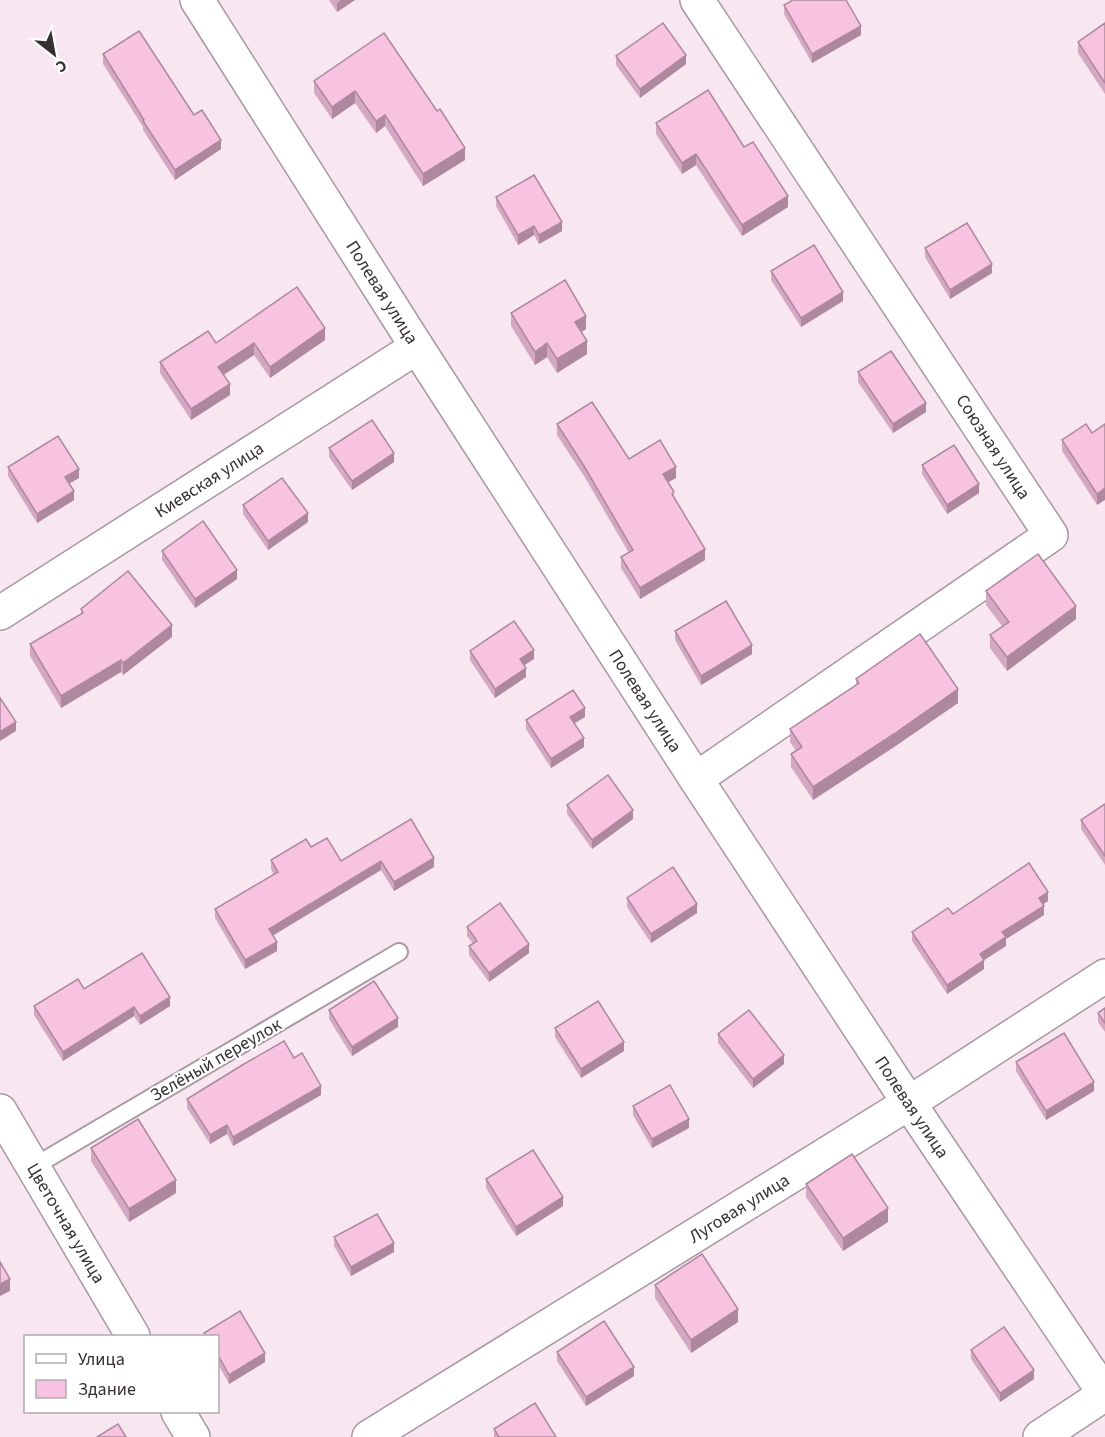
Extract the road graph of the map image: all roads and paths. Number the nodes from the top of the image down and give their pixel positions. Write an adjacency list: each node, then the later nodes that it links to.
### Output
1 (202, 2): 3 (street, Полевая улица)
2 (710, 5): 5 (street, Союзная улица)
3 (417, 346): 4 (street, Киевская улица); 5 (street, Полевая улица)
4 (0, 613)
5 (696, 779): 8 (street, Полевая улица)
6 (399, 952): 10 (lane, Зелёный переулок)
7 (1105, 976): 8 (street, Луговая улица)
8 (909, 1103): 12 (street, Полевая улица); 15 (street, Луговая улица)
9 (0, 1111): 10 (street, Цветочная улица)
10 (33, 1167): 11 (street, Цветочная улица)
11 (133, 1335)
12 (1105, 1394): 16 (street)
13 (179, 1413): 14 (street)
14 (193, 1437)
15 (369, 1437)
16 (1040, 1437)

